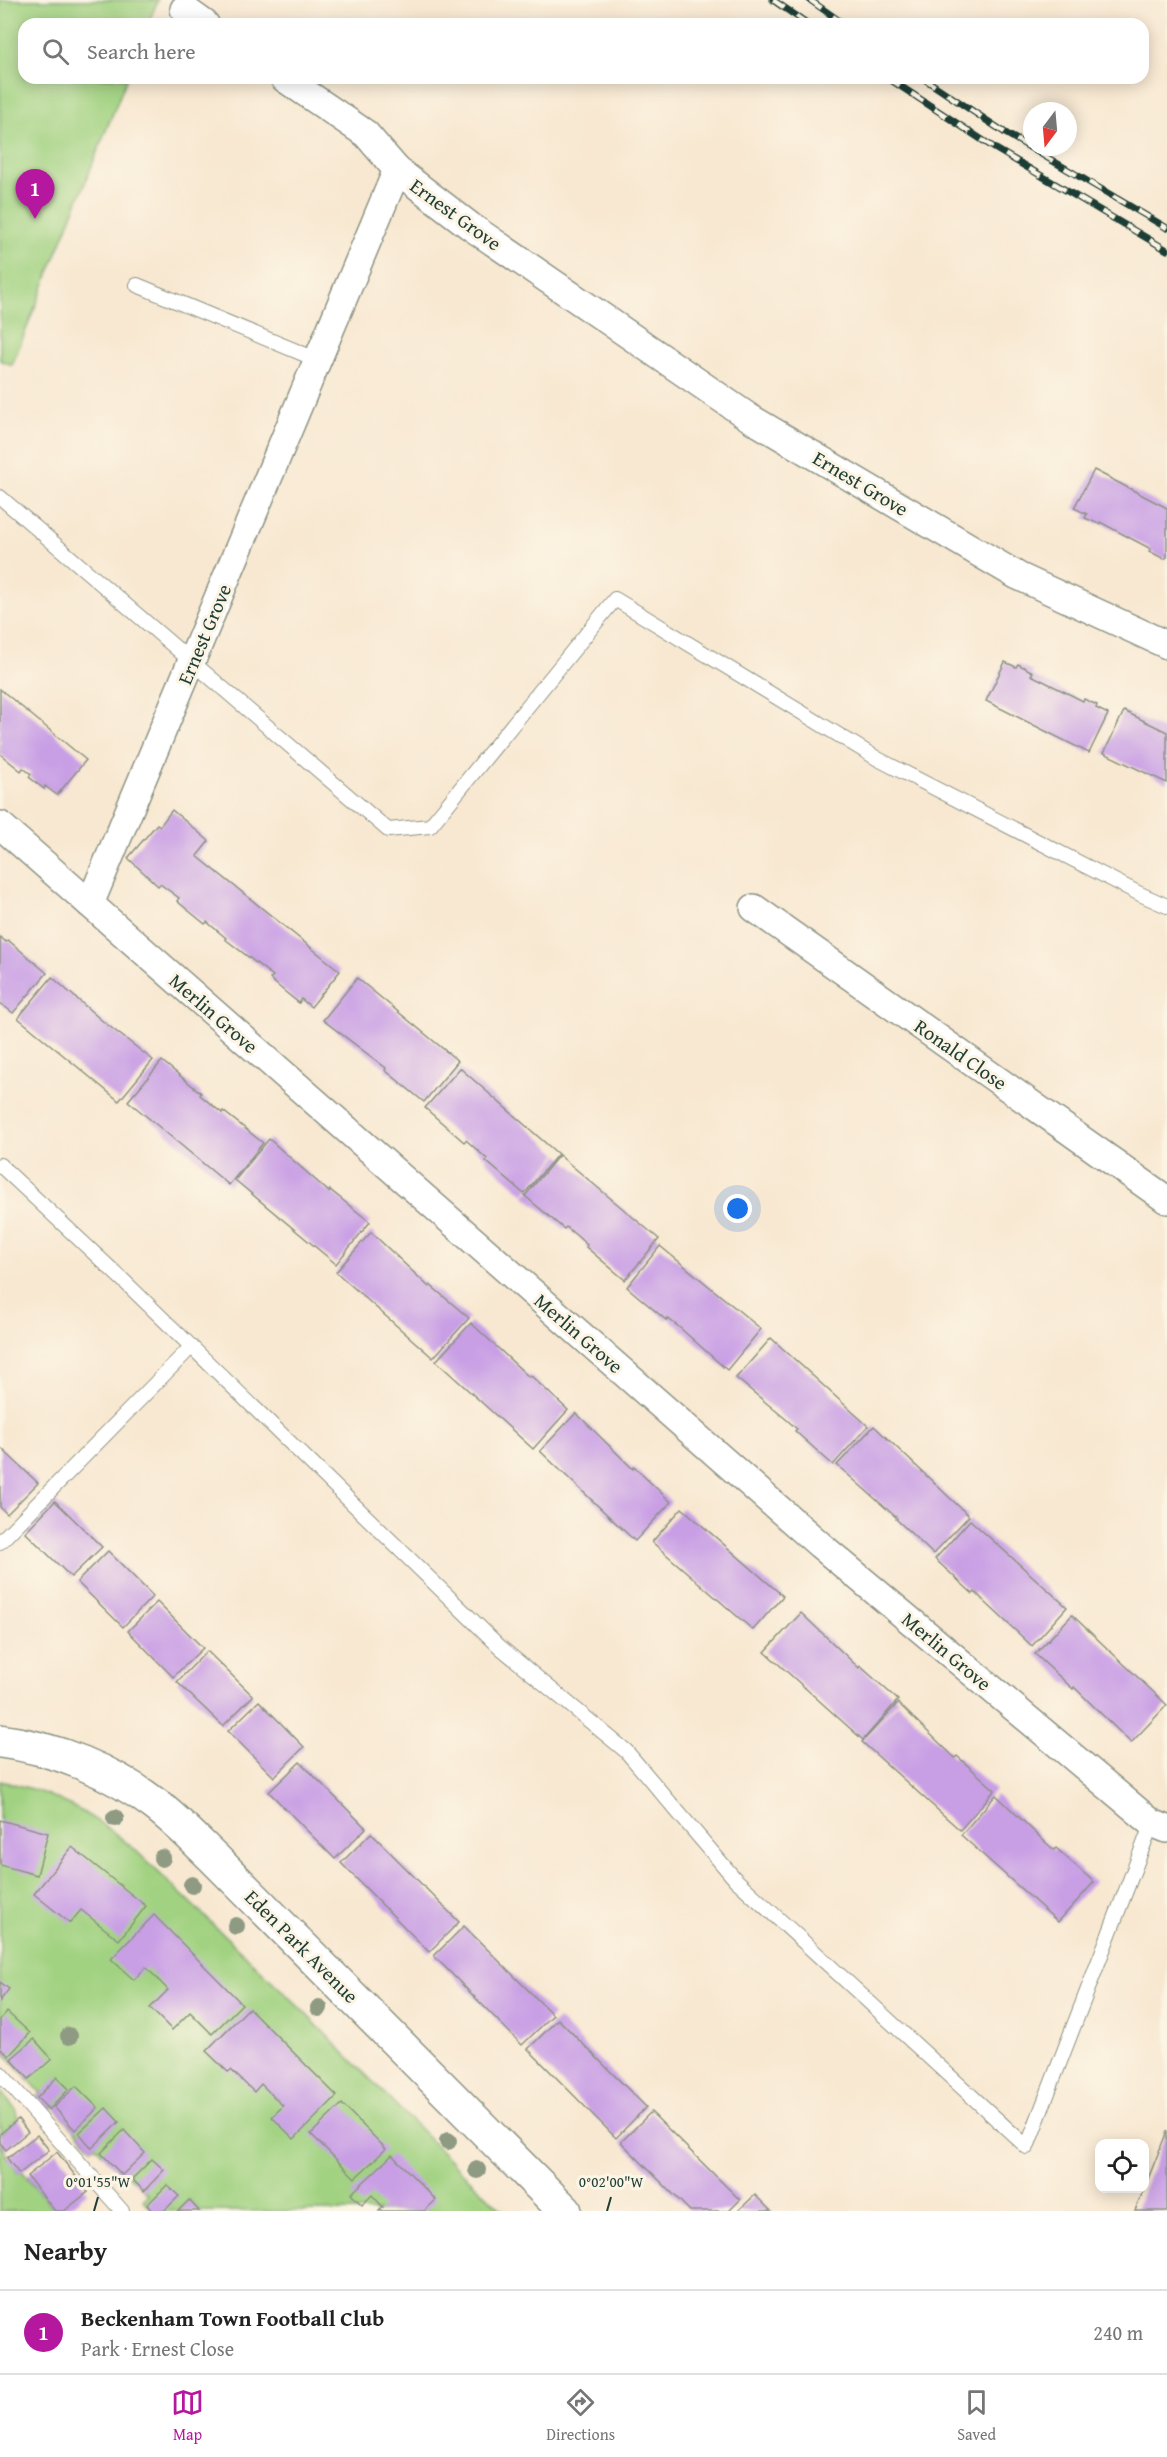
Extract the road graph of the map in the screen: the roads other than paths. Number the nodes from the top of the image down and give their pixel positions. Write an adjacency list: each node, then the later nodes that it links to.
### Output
1 (294, 84): 2 (street)
2 (397, 170): 4 (street, Ernest Grove); 6 (street, Ernest Grove)
3 (136, 285): 4 (lane)
4 (318, 360): 7 (street, Ernest Grove)
5 (0, 497): 7 (lane)
6 (1167, 645)
7 (192, 664): 9 (street, Ernest Grove); 10 (lane)
8 (0, 825): 9 (street, Merlin Grove)
9 (90, 904): 17 (street, Merlin Grove)
10 (1167, 906)
11 (754, 908): 13 (street, Ronald Close)
12 (0, 1165): 14 (lane)
13 (1167, 1200)
14 (191, 1347): 15 (lane); 17 (lane)
15 (0, 1542)
16 (0, 1740): 20 (street, Eden Park Avenue)
17 (1159, 1826)
18 (0, 2073): 19 (lane)
19 (122, 2211)
20 (565, 2211)

